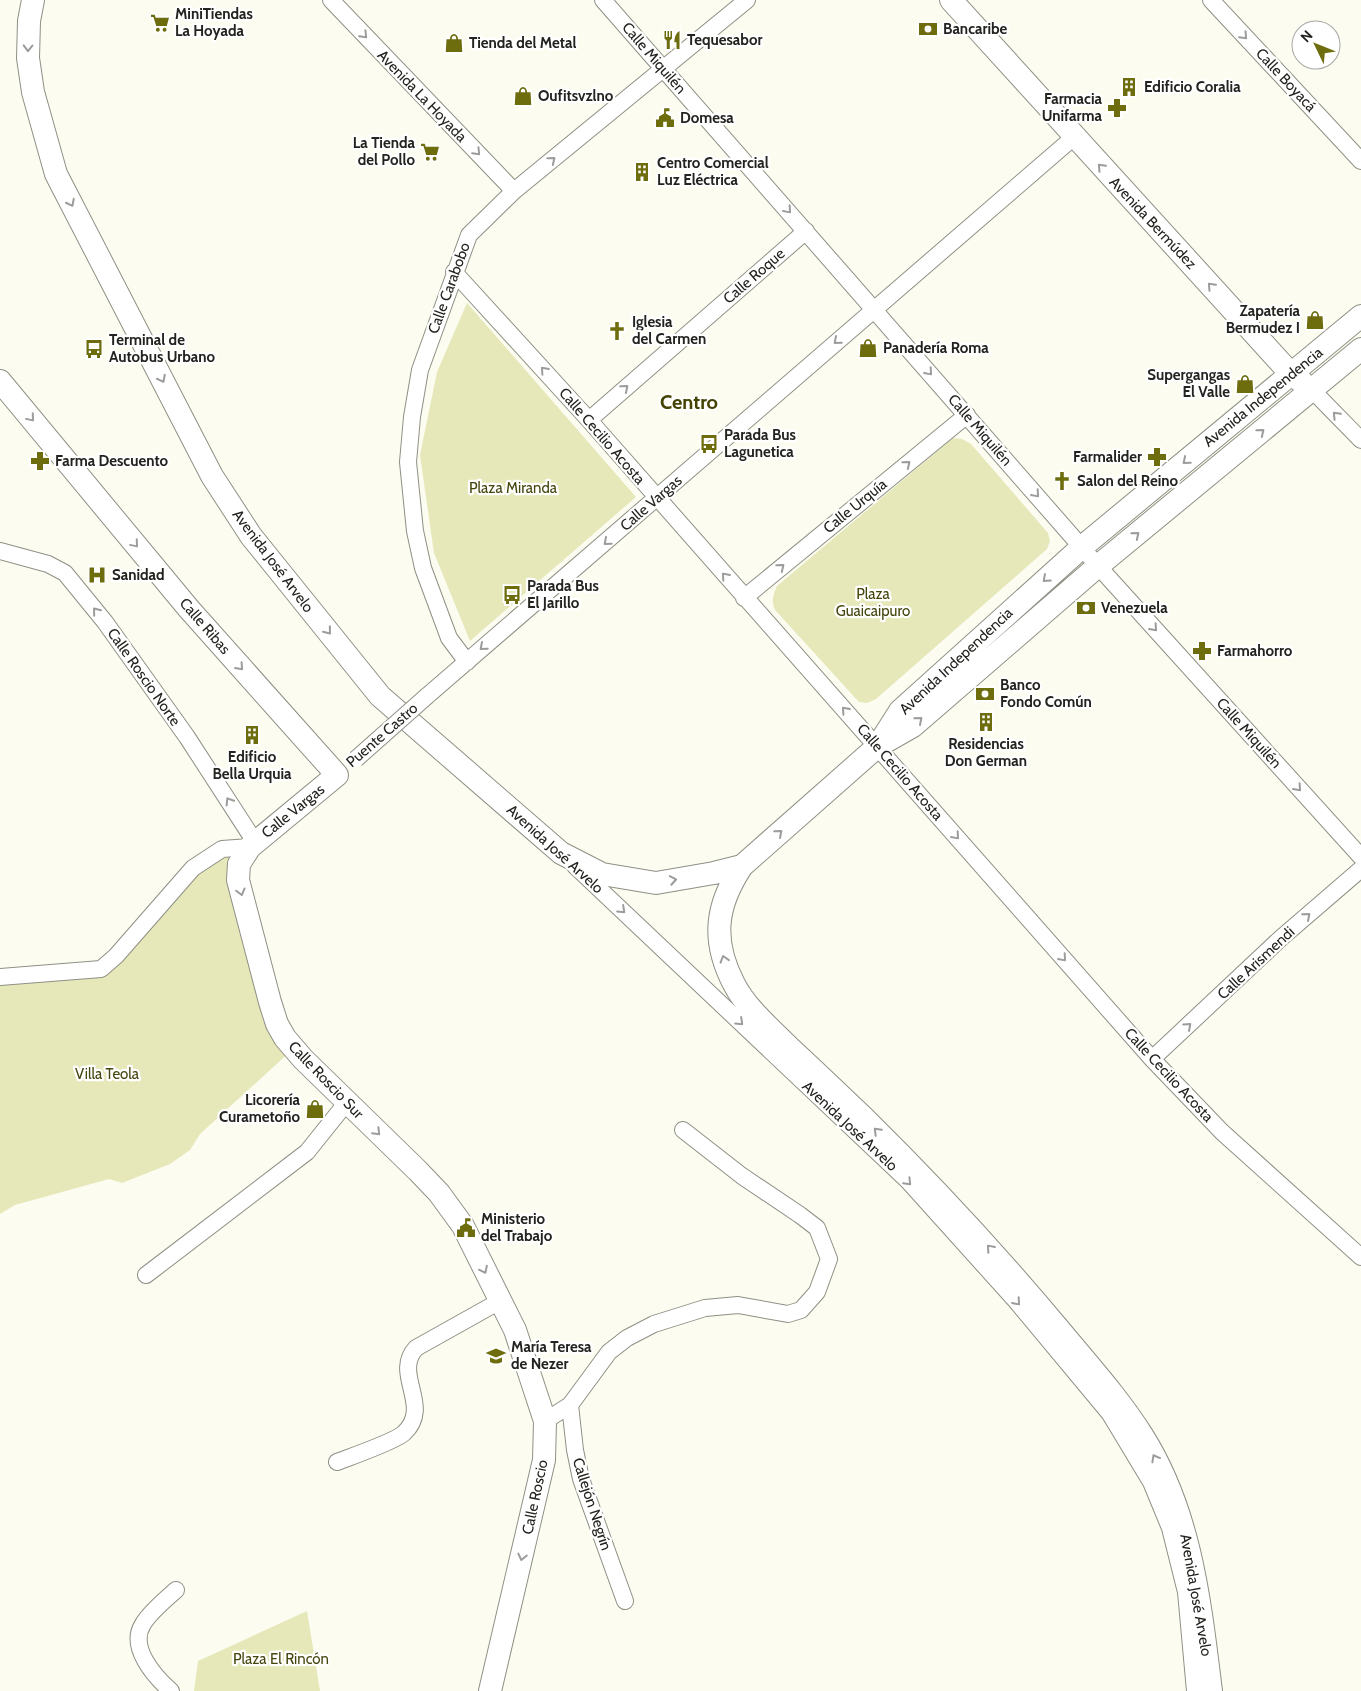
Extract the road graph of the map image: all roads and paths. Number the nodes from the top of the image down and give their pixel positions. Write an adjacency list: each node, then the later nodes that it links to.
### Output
1 (33, 0): 32 (street, Avenida José Arvelo, one-way to 32)
2 (331, 0): 10 (street, Avenida La Hoyada, one-way to 10)
3 (603, 0): 7 (street, Calle Miquilén)
4 (747, 0): 7 (street, Calle Carabobo)
5 (951, 0): 8 (street, Avenida Bermúdez)
6 (1211, 0): 9 (street, Calle Boyacá, one-way to 9)
7 (663, 68): 10 (street, Calle Carabobo, one-way to 7); 11 (street, Calle Miquilén, one-way to 11)
8 (1074, 138): 13 (street, Calle Vargas); 16 (street, Avenida Bermúdez, one-way to 8)
9 (1361, 161)
10 (514, 191): 12 (street, Calle Carabobo)
11 (806, 231): 13 (street, Calle Miquilén); 20 (street, Calle Roque, one-way to 11)
12 (454, 272): 20 (street, Calle Cecilio Acosta, one-way to 12); 27 (street, Calle Carabobo)
13 (874, 309): 19 (street, Calle Miquilén, one-way to 19); 22 (street, Calle Vargas, one-way to 22)
14 (1361, 316): 16 (street, Avenida Independencia)
15 (1361, 349): 18 (street, Avenida Independencia)
16 (1291, 374): 18 (street, Avenida Bermúdez); 23 (street, Avenida Independencia, one-way to 23)
17 (0, 381): 30 (street, Calle Ribas, one-way to 30)
18 (1312, 390): 21 (street, Avenida Bermúdez, one-way to 18); 25 (street, Avenida Independencia, one-way to 18)
19 (967, 415): 23 (street, Calle Miquilén, one-way to 23); 26 (street, Calle Urquía, one-way to 19)
20 (588, 420): 22 (street, Calle Cecilio Acosta)
21 (1361, 440)
22 (657, 498): 26 (street, Calle Cecilio Acosta, one-way to 22); 27 (street, Calle Vargas, one-way to 27)
23 (1082, 547): 25 (street, Calle Miquilén); 29 (street, Avenida Independencia, one-way to 29)
24 (0, 551): 31 (street, Calle Roscio Norte, one-way to 24)
25 (1098, 566): 29 (street, Avenida Independencia, one-way to 25); 33 (street, Calle Miquilén, one-way to 33)
26 (744, 598): 29 (street, Calle Cecilio Acosta, one-way to 26)
27 (467, 662): 28 (street, Calle Vargas)
28 (427, 696): 30 (street, Puente Castro, bridge)
29 (878, 746): 34 (street, one-way to 29); 37 (street, Calle Cecilio Acosta, one-way to 37)
30 (337, 775): 31 (street, Calle Vargas)
31 (252, 845): 36 (street); 38 (street, Calle Roscio Sur, one-way to 38)
32 (561, 853): 34 (street, one-way to 34); 51 (street, Avenida José Arvelo, one-way to 51)
33 (1361, 857)
34 (742, 866): 52 (street, Avenida José Arvelo, one-way to 34)
35 (1361, 869): 37 (street, Calle Arismendi, one-way to 35)
36 (0, 977)
37 (1152, 1059): 41 (street, Calle Cecilio Acosta)
38 (347, 1102): 40 (street, Calle Roscio Sur, one-way to 40); 42 (street)
39 (683, 1130): 44 (street)
40 (463, 1226): 43 (street, Calle Roscio, one-way to 43)
41 (1361, 1257)
42 (146, 1274)
43 (500, 1301): 45 (street, Calle Roscio); 46 (street)
44 (570, 1405): 45 (street); 48 (street, Callejón Negrín)
45 (545, 1421): 50 (street, Calle Roscio, one-way to 50)
46 (337, 1462)
47 (176, 1590): 49 (street)
48 (625, 1601)
49 (172, 1691)
50 (490, 1691)
51 (1195, 1691)
52 (1211, 1691)

